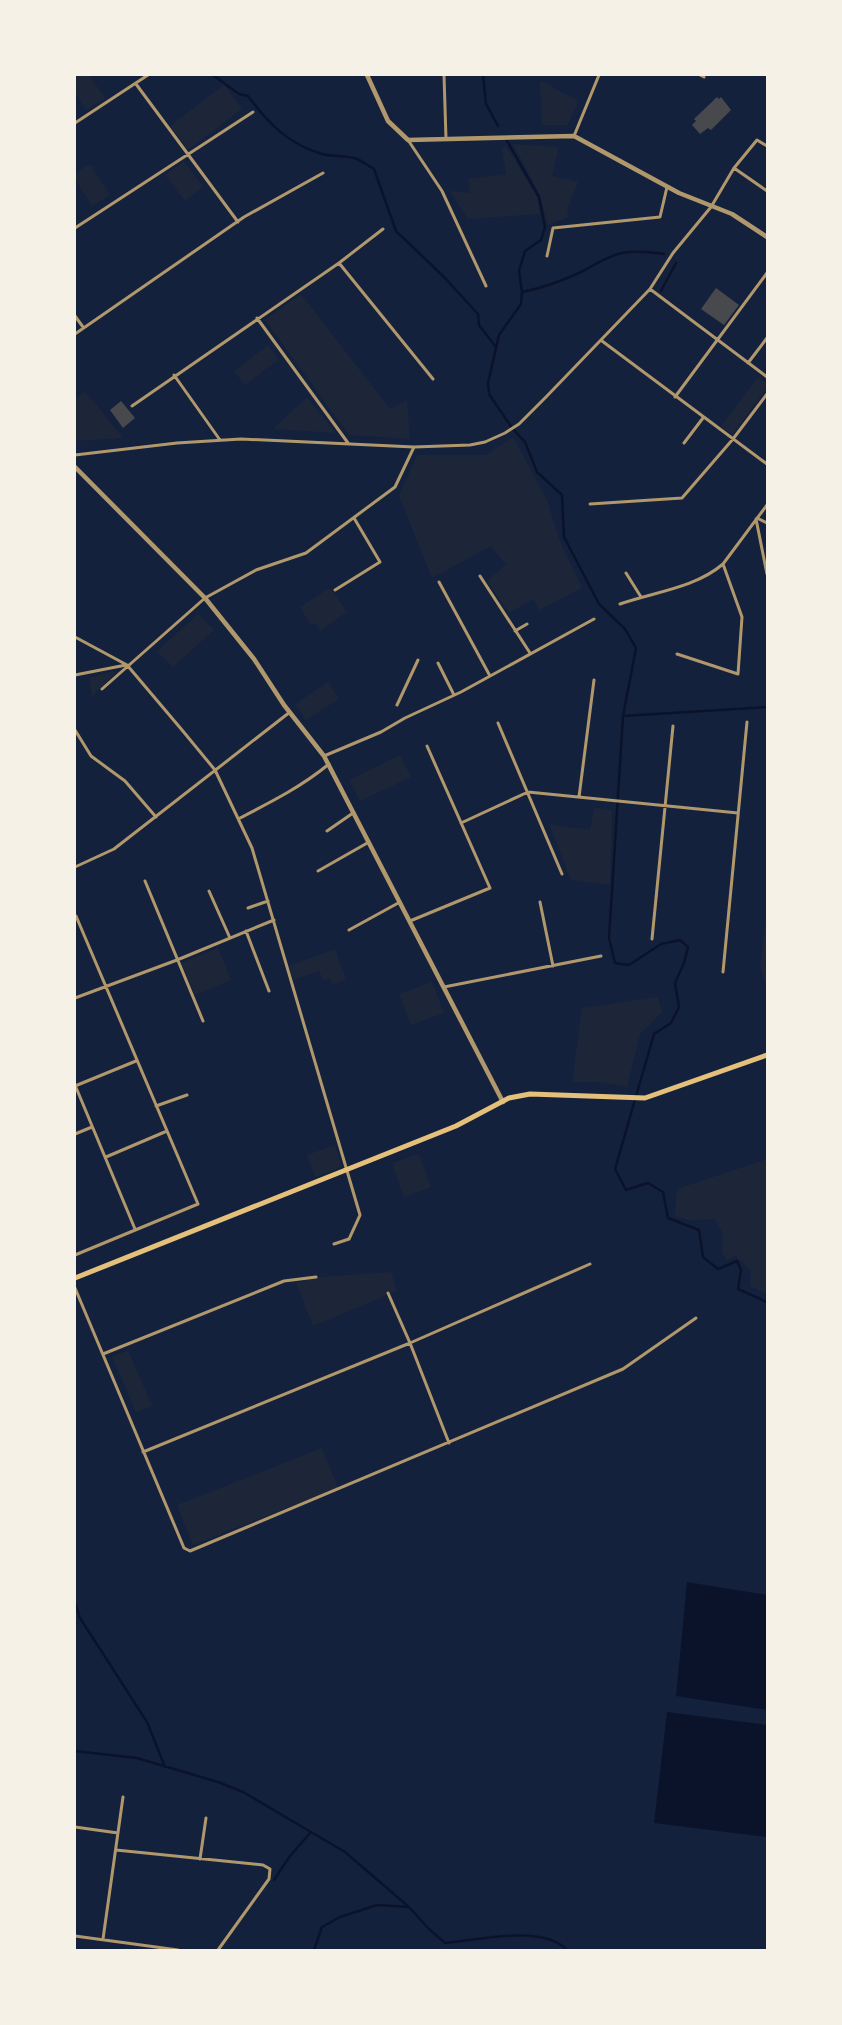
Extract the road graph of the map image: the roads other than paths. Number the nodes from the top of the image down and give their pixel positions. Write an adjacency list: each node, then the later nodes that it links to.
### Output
1 (148, 75): 5 (street)
2 (367, 75): 10 (street)
3 (444, 75): 9 (street)
4 (599, 75): 8 (street)
5 (136, 84): 7 (street); 12 (street)
6 (253, 112): 12 (street)
7 (75, 122)
8 (574, 136): 9 (street); 15 (street)
9 (446, 139): 10 (street)
10 (408, 140): 25 (street)
11 (767, 146): 13 (street)
12 (187, 156): 18 (street); 19 (street)
13 (734, 168): 16 (street); 17 (street)
14 (323, 173): 18 (street)
15 (668, 187): 17 (street); 22 (street)
16 (767, 191)
17 (711, 207): 21 (street); 26 (street)
18 (238, 222): 29 (street)
19 (75, 228)
20 (383, 229): 23 (street)
21 (767, 237)
22 (547, 256)
23 (339, 263): 28 (street); 37 (street)
24 (767, 273): 33 (street)
25 (486, 286)
26 (650, 289): 32 (street); 33 (street)
27 (75, 316): 29 (street)
28 (257, 318): 35 (street); 44 (street)
29 (83, 327): 30 (street)
30 (75, 334)
31 (767, 338): 34 (street)
32 (602, 341): 39 (street); 46 (street)
33 (717, 341): 34 (street); 39 (street)
34 (748, 363): 36 (street)
35 (174, 375): 40 (street); 43 (street)
36 (767, 377)
37 (433, 379)
38 (767, 394): 42 (street)
39 (674, 397): 41 (street)
40 (132, 406)
41 (703, 418): 42 (street); 45 (street)
42 (733, 439): 48 (street); 50 (street)
43 (220, 440): 44 (street); 47 (street)
44 (348, 443): 46 (street)
45 (684, 443)
46 (414, 447): 52 (street)
47 (75, 455)
48 (767, 464)
49 (75, 467): 63 (street)
50 (590, 504)
51 (767, 505): 53 (street)
52 (354, 518): 61 (street); 63 (street)
53 (756, 518): 54 (street); 55 (street); 56 (street)
54 (767, 523)
55 (765, 558): 58 (street)
56 (723, 564): 62 (street); 70 (street)
57 (626, 573): 62 (street)
58 (767, 574)
59 (480, 576): 67 (street)
60 (439, 582): 75 (street)
61 (335, 590)
62 (641, 597): 64 (street)
63 (205, 598): 73 (street); 80 (street)
64 (620, 604)
65 (594, 619): 69 (street)
66 (527, 624): 67 (street)
67 (515, 631): 69 (street)
68 (75, 637): 73 (street)
69 (530, 653): 75 (street)
70 (677, 654)
71 (418, 660): 79 (street)
72 (438, 663): 78 (street)
73 (127, 665): 74 (street); 77 (street); 88 (street)
74 (75, 675)
75 (490, 676): 78 (street)
76 (594, 680): 90 (street)
77 (102, 689)
78 (454, 695): 86 (street)
79 (397, 705)
80 (290, 712): 86 (street); 88 (street)
81 (747, 722): 93 (street)
82 (498, 723): 89 (street)
83 (673, 726): 91 (street)
84 (75, 730): 94 (street)
85 (427, 746): 96 (street)
86 (324, 756): 87 (street)
87 (329, 764): 92 (street); 95 (street)
88 (215, 770): 94 (street); 95 (street)
89 (528, 792): 90 (street); 96 (street); 101 (street)
90 (579, 797): 91 (street)
91 (666, 806): 93 (street); 114 (street)
92 (354, 813): 97 (street); 98 (street)
93 (738, 813): 118 (street)
94 (156, 817): 99 (street)
95 (240, 818): 104 (street)
96 (461, 823): 110 (street)
97 (326, 831)
98 (369, 842): 100 (street); 105 (street)
99 (75, 867)
100 (318, 871)
101 (562, 874)
102 (145, 881): 116 (street)
103 (209, 891): 113 (street)
104 (268, 901): 107 (street); 109 (street)
105 (400, 902): 110 (street); 111 (street)
106 (540, 902): 117 (street)
107 (248, 908)
108 (76, 916): 120 (street)
109 (274, 920): 112 (street); 134 (street)
110 (410, 921): 119 (street)
111 (349, 930)
112 (246, 931): 113 (street); 121 (street)
113 (230, 938): 116 (street)
114 (652, 939)
115 (601, 956): 117 (street)
116 (177, 960): 120 (street); 123 (street)
117 (553, 966): 119 (street)
118 (723, 972)
119 (444, 987): 128 (street)
120 (106, 988): 122 (street); 125 (street)
121 (270, 991)
122 (75, 998)
123 (203, 1021)
124 (767, 1055): 128 (main road)
125 (136, 1061): 126 (street); 129 (street)
126 (75, 1086): 130 (street)
127 (187, 1095): 129 (street)
128 (503, 1102): 134 (main road)
129 (156, 1106): 131 (street)
130 (92, 1127): 132 (street); 133 (street)
131 (167, 1131): 133 (street); 135 (street)
132 (75, 1134)
133 (106, 1158): 135 (street)
134 (348, 1170): 136 (street); 140 (main road)
135 (135, 1229): 137 (street)
136 (334, 1244)
137 (75, 1255)
138 (590, 1264): 144 (street)
139 (316, 1277): 145 (street)
140 (75, 1278)
141 (75, 1288): 145 (street)
142 (388, 1294): 144 (street)
143 (696, 1318): 146 (street)
144 (410, 1342): 146 (street); 147 (street)
145 (103, 1354): 147 (street)
146 (450, 1443): 147 (street)
147 (143, 1452)
148 (123, 1797): 151 (street)
149 (206, 1818): 153 (street)
150 (75, 1827): 151 (street)
151 (118, 1832): 152 (street)
152 (116, 1850): 153 (street); 155 (street)
153 (200, 1859): 157 (street)
154 (75, 1936): 155 (street)
155 (103, 1939): 156 (street)
156 (178, 1950)
157 (218, 1950)

